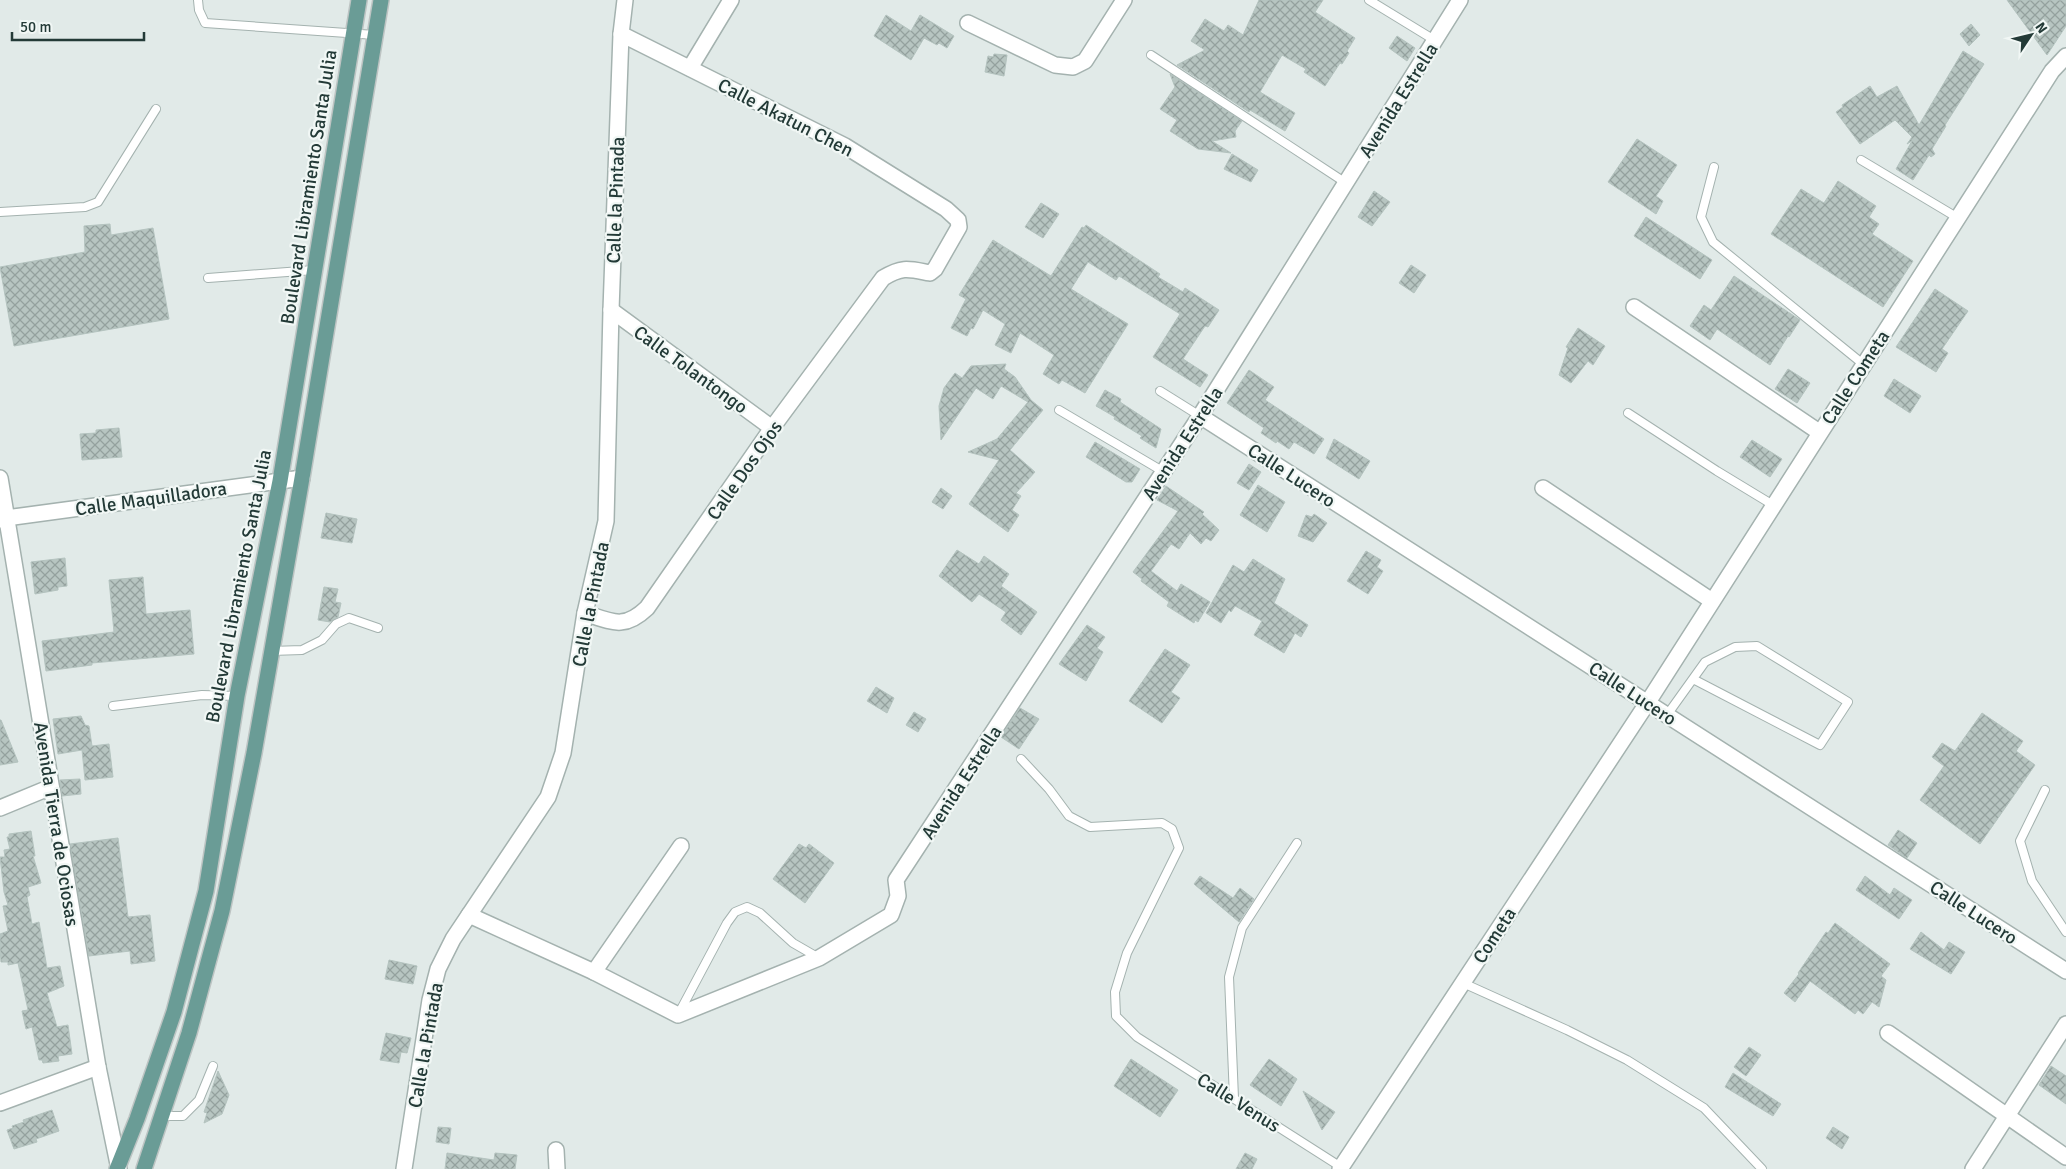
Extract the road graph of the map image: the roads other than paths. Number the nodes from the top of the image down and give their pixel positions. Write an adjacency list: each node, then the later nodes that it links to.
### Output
1 (198, 0): 10 (lane)
2 (359, 0): 10 (main road, Boulevard Libramiento Santa Julia)
3 (381, 0): 12 (main road)
4 (625, 0): 11 (street, Calle la Pintada)
5 (731, 0): 16 (street)
6 (1124, 0): 9 (street)
7 (1369, 0): 13 (lane)
8 (1460, 0): 13 (street, Avenida Estrella)
9 (968, 23)
10 (353, 34): 12 (lane); 23 (main road, Boulevard Libramiento Santa Julia)
11 (621, 34): 16 (street, Calle Akatun Chen); 27 (street, Calle la Pintada)
12 (375, 36): 37 (main road)
13 (1436, 41): 20 (street, Avenida Estrella)
14 (1151, 55): 20 (lane)
15 (2066, 56): 22 (street, Calle Cometa)
16 (690, 68): 25 (street, Calle Akatun Chen)
17 (156, 109): 21 (lane)
18 (1861, 160): 22 (lane)
19 (1714, 167): 28 (lane)
20 (1346, 183): 32 (street, Avenida Estrella)
21 (0, 212)
22 (1958, 218): 28 (street, Calle Cometa)
23 (314, 270): 24 (lane); 38 (main road, Boulevard Libramiento Santa Julia)
24 (208, 278)
25 (883, 278): 33 (street, Calle Dos Ojos)
26 (1634, 307): 34 (street)
27 (611, 310): 33 (street, Calle Tolantongo); 43 (street, Calle la Pintada)
28 (1863, 364): 34 (street, Calle Cometa)
29 (1160, 391): 32 (lane)
30 (1059, 410): 35 (lane)
31 (1628, 412): 40 (lane)
32 (1200, 416): 35 (street, Avenida Estrella); 48 (street, Calle Lucero)
33 (772, 428): 43 (street, Calle Dos Ojos)
34 (1819, 432): 40 (street, Calle Cometa)
35 (1164, 472): 59 (street, Avenida Estrella)
36 (0, 478): 41 (street, Avenida Tierra de Ociosas)
37 (302, 478): 38 (street, Calle Maquilladora); 45 (main road)
38 (280, 481): 41 (street, Calle Maquilladora); 47 (main road, Boulevard Libramiento Santa Julia)
39 (1543, 488): 42 (street)
40 (1773, 505): 42 (street, Calle Cometa)
41 (3, 519): 52 (street, Avenida Tierra de Ociosas)
42 (1712, 601): 48 (street, Calle Cometa)
43 (585, 613): 57 (street, Calle la Pintada)
44 (378, 628): 45 (lane)
45 (271, 651): 71 (main road)
46 (1693, 679): 46 (lane); 50 (lane)
47 (237, 696): 49 (lane); 75 (main road, Boulevard Libramiento Santa Julia)
48 (1648, 702): 50 (street, Calle Lucero); 62 (street, Cometa)
49 (113, 706)
50 (1667, 714): 60 (street, Calle Lucero)
51 (1021, 759): 68 (lane, Calle Venus)
52 (51, 787): 54 (street); 67 (street, Avenida Tierra de Ociosas)
53 (2045, 790): 58 (lane)
54 (0, 808)
55 (1298, 843): 68 (lane)
56 (681, 846): 61 (street)
57 (469, 915): 61 (street); 77 (street, Calle la Pintada)
58 (2066, 932)
59 (820, 958): 63 (street); 63 (lane)
60 (2066, 971)
61 (594, 972): 63 (street)
62 (1463, 983): 74 (street, Cometa); 79 (lane)
63 (678, 1015)
64 (2066, 1024): 70 (street)
65 (1888, 1033): 70 (street)
66 (213, 1066): 71 (lane)
67 (98, 1067): 69 (street); 75 (street, Avenida Tierra de Ociosas)
68 (1234, 1098): 74 (lane, Calle Venus)
69 (0, 1103)
70 (2007, 1115): 73 (street); 80 (street)
71 (163, 1116): 76 (main road)
72 (556, 1150): 78 (street)
73 (2066, 1157)
74 (1341, 1168)
75 (118, 1169)
76 (144, 1169)
77 (404, 1169)
78 (556, 1169)
79 (1762, 1169)
80 (1973, 1169)

